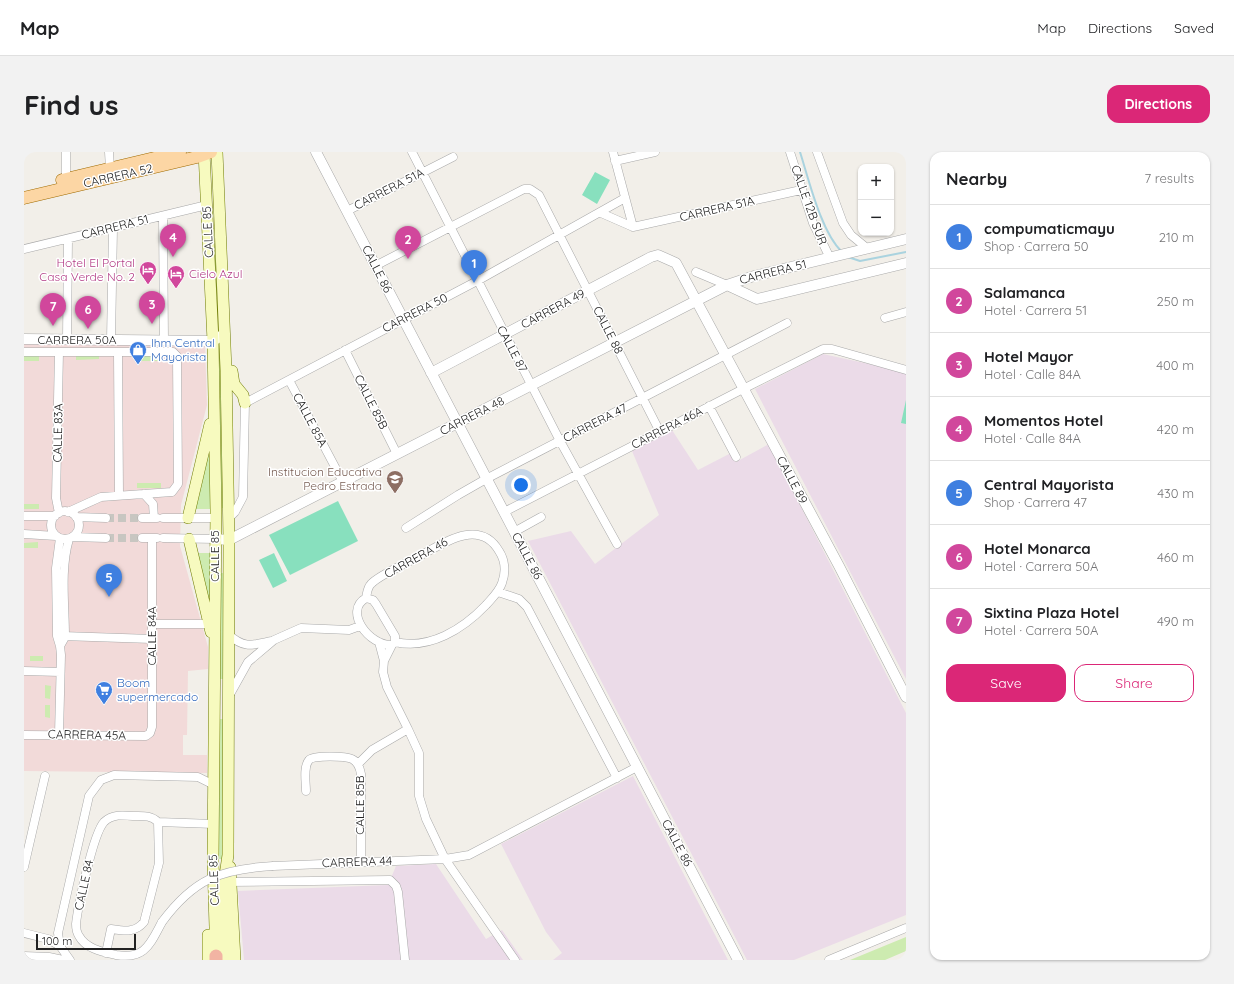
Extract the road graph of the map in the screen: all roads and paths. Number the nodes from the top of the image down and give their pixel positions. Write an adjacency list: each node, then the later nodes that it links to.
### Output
1 (66, 152): 17 (street)
2 (109, 152): 15 (street)
3 (180, 152): 12 (main road, CARRERA 52)
4 (217, 152): 47 (main road, CALLE 85)
5 (316, 152): 23 (street, CALLE 86)
6 (412, 152): 16 (street, CALLE 87)
7 (613, 152): 14 (street)
8 (655, 152): 14 (street)
9 (790, 152): 19 (street, CALLE 12B SUR)
10 (817, 152): 33 (street, CALLE 12B SUR)
11 (207, 153): 20 (main road, CARRERA 52); 22 (main road, CALLE 85)
12 (153, 155): 15 (main road, CARRERA 52)
13 (453, 157): 16 (street, CARRERA 51A)
14 (615, 161): 21 (street)
15 (110, 169): 17 (main road, CARRERA 52)
16 (422, 173): 23 (street, CARRERA 51A); 28 (street, CALLE 87)
17 (66, 179): 18 (main road, CARRERA 52)
18 (24, 189)
19 (802, 190): 26 (street, CARRERA 51A); 34 (street, CALLE 12B SUR)
20 (24, 198)
21 (625, 198): 24 (street, CARRERA 50); 26 (street)
22 (207, 205): 25 (street, CARRERA 51); 53 (main road, CALLE 85)
23 (347, 211): 37 (street, CALLE 86)
24 (601, 213): 26 (street); 29 (street, CARRERA 50)
25 (163, 216): 27 (street, CARRERA 51); 52 (street)
26 (633, 227)
27 (113, 228): 30 (street, CARRERA 51); 51 (street)
28 (449, 228): 29 (street, CALLE 88); 37 (street); 39 (street, CALLE 87)
29 (560, 236): 39 (street, CARRERA 50); 41 (street, CALLE 88)
30 (68, 239): 32 (street, CARRERA 51); 50 (street)
31 (906, 239): 33 (street, CARRERA 51)
32 (24, 249)
33 (866, 249): 34 (street, CARRERA 51)
34 (832, 258): 40 (street, CARRERA 51)
35 (676, 263): 41 (street, CARRERA 49); 42 (street, CALLE 89)
36 (906, 263): 40 (street, CARRERA 51)
37 (375, 266): 45 (street, CALLE 86)
38 (696, 272): 40 (street)
39 (477, 281): 45 (street, CARRERA 50); 48 (street, CALLE 87)
40 (727, 285): 42 (street, CARRERA 48)
41 (588, 290): 48 (street, CARRERA 49); 54 (street, CALLE 88)
42 (693, 300): 54 (street, CARRERA 48); 60 (street, CALLE 89)
43 (906, 312): 44 (street)
44 (885, 318)
45 (403, 320): 55 (street, CARRERA 50); 62 (street, CALLE 86)
46 (788, 323): 60 (street, CARRERA 47)
47 (224, 334): 53 (street); 59 (main road, CALLE 85)
48 (505, 335): 62 (street, CARRERA 49); 64 (street, CALLE 87)
49 (24, 340): 50 (street, CARRERA 50A)
50 (67, 340): 51 (street, CARRERA 50A)
51 (111, 340): 52 (street, CARRERA 50A)
52 (164, 341): 53 (street, CARRERA 50A)
53 (213, 341): 59 (main road); 69 (main road, CALLE 85)
54 (615, 343): 64 (street, CARRERA 48); 66 (street, CALLE 88)
55 (345, 350): 63 (street, CARRERA 50); 73 (street, CALLE 85B)
56 (24, 352): 57 (street)
57 (59, 352): 58 (street); 82 (street, CALLE 83A)
58 (118, 353): 78 (street); 79 (street)
59 (225, 354): 67 (main road); 91 (main road, CALLE 85)
60 (725, 356): 65 (street, CALLE 89); 66 (street, CARRERA 47)
61 (906, 370): 65 (street, CARRERA 46A)
62 (431, 374): 70 (street, CALLE 86)
63 (289, 380): 67 (street, CARRERA 50); 77 (street, CALLE 85A)
64 (531, 386): 70 (street, CARRERA 48); 72 (street, CALLE 87)
65 (742, 389): 68 (street, CARRERA 46A); 120 (street, CALLE 89)
66 (642, 398): 71 (street, CALLE 88); 72 (street, CARRERA 47)
67 (245, 403): 91 (street, CALLE 85)
68 (709, 406): 71 (street, CARRERA 46A); 74 (street)
69 (214, 407): 89 (main road); 90 (main road, CALLE 85)
70 (457, 424): 73 (street, CARRERA 48); 76 (street, CALLE 86)
71 (660, 432): 75 (street, CARRERA 46A)
72 (560, 441): 75 (street, CALLE 87); 76 (street, CARRERA 47)
73 (397, 454): 77 (street, CARRERA 48)
74 (736, 456)
75 (578, 474): 81 (street, CARRERA 46A); 103 (street, CALLE 87)
76 (486, 479): 81 (street, CALLE 86); 92 (street, CARRERA 47)
77 (343, 482): 102 (street, CARRERA 48)
78 (144, 494): 79 (street); 88 (street)
79 (119, 495): 80 (street)
80 (68, 512): 82 (street); 84 (street)
81 (504, 512): 93 (street, CALLE 86)
82 (57, 514): 83 (street); 95 (street)
83 (24, 516)
84 (76, 517): 86 (street); 96 (street)
85 (541, 517): 93 (street)
86 (106, 518)
87 (142, 518): 88 (street)
88 (158, 518): 89 (street)
89 (188, 518): 90 (street)
90 (216, 518): 101 (main road, CALLE 85); 102 (main road)
91 (229, 518): 102 (main road, CALLE 85)
92 (406, 528)
93 (514, 532): 128 (street, CALLE 86)
94 (24, 534): 95 (street)
95 (58, 537): 96 (street); 110 (street)
96 (71, 538): 97 (street); 110 (street)
97 (106, 538)
98 (142, 538): 99 (street)
99 (157, 538): 100 (street); 106 (street, CALLE 84A)
100 (190, 539): 101 (street); 107 (main road)
101 (215, 540): 102 (street, CARRERA 48); 115 (main road, CALLE 85)
102 (229, 540): 109 (main road, CALLE 85)
103 (617, 544)
104 (498, 592): 105 (street, CARRERA 46); 114 (street, CARRERA 46); 130 (street)
105 (366, 598): 108 (street, CARRERA 46); 114 (street)
106 (152, 624): 107 (street); 111 (street, CALLE 84A)
107 (209, 624): 115 (main road)
108 (360, 626): 112 (street); 113 (street)
109 (229, 635): 112 (street); 119 (main road, CALLE 85)
110 (61, 636): 111 (street); 118 (street)
111 (152, 639): 124 (street, CALLE 84A)
112 (274, 640): 119 (street)
113 (379, 642): 114 (street, CARRERA 46); 116 (street)
114 (394, 643): 116 (street)
115 (215, 651): 122 (main road, CALLE 85)
116 (384, 661): 123 (street)
117 (24, 671): 118 (street)
118 (60, 672): 126 (street)
119 (229, 696): 121 (main road, CALLE 85)
120 (906, 697)
121 (229, 709): 122 (main road); 139 (main road, CALLE 85)
122 (215, 710): 131 (main road, CALLE 85)
123 (408, 729): 127 (street, CALLE 85B); 135 (street)
124 (150, 733): 126 (street, CARRERA 45A)
125 (24, 734): 126 (street, CARRERA 45A)
126 (59, 734)
127 (358, 764): 132 (street); 137 (street, CALLE 85B)
128 (637, 767): 130 (street, CARRERA 44); 152 (street, CALLE 86)
129 (45, 776): 138 (street)
130 (617, 778): 135 (street, CARRERA 44)
131 (214, 784): 134 (main road, CALLE 85); 143 (street)
132 (306, 791)
133 (158, 822): 134 (street); 144 (street); 144 (street, CALLE 84)
134 (214, 824): 136 (main road, CALLE 85)
135 (445, 859): 137 (street, CARRERA 44); 151 (street)
136 (213, 861): 140 (main road, CALLE 85); 146 (main road)
137 (360, 861): 144 (street, CARRERA 44, bridge)
138 (24, 867)
139 (228, 882): 140 (main road, CALLE 85); 149 (main road); 150 (street, CARRERA 44)
140 (220, 906): 146 (main road, CALLE 85)
141 (906, 928): 153 (street)
142 (24, 933): 143 (street)
143 (60, 946): 148 (street)
144 (106, 953)
145 (24, 956): 147 (street)
146 (216, 959)
147 (63, 960)
148 (70, 960)
149 (235, 960)
150 (405, 960)
151 (515, 960)
152 (738, 960)
153 (829, 960)

